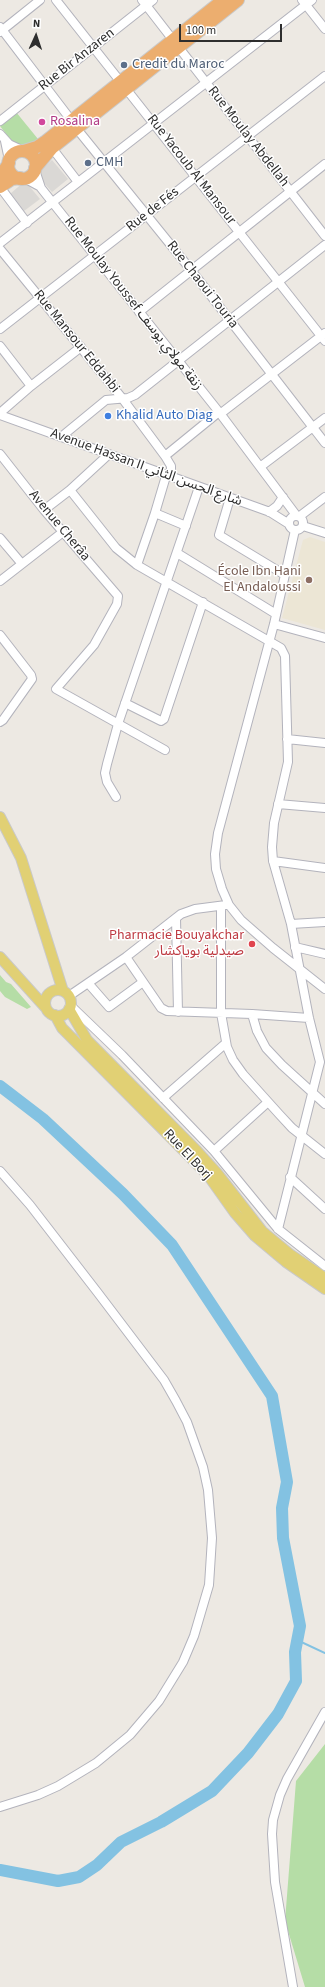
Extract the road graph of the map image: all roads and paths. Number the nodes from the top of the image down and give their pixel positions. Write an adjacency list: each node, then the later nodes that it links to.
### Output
1 (40, 0): 9 (street)
2 (56, 0): 11 (street, Rue Yacoub Al Mansour)
3 (153, 0): 7 (street, Rue Bir Anzaren)
4 (223, 0): 10 (highway)
5 (238, 0): 10 (highway)
6 (307, 2): 8 (street); 13 (street)
7 (144, 3): 10 (street, Rue Moulay Abdellah); 11 (street, Rue Bir Anzaren)
8 (325, 29)
9 (1, 30): 14 (street, Rue Chaoui Touria)
10 (176, 43): 13 (street, Rue Moulay Abdellah); 15 (highway)
11 (94, 47): 14 (street, Rue Bir Anzaren); 15 (street, Rue Yacoub Al Mansour)
12 (325, 76): 19 (street, Rue de Fés)
13 (205, 83): 17 (street); 19 (street, Rue Moulay Abdellah)
14 (45, 85): 16 (street, Rue Bir Anzaren); 18 (street, Rue Chaoui Touria)
15 (124, 85): 17 (street, Rue Yacoub Al Mansour); 18 (highway)
16 (0, 121)
17 (154, 123): 24 (street); 28 (street, Rue Yacoub Al Mansour)
18 (74, 124): 21 (highway); 22 (highway); 24 (street, Rue Chaoui Touria)
19 (247, 136): 28 (street, Rue de Fés); 33 (street, Rue Moulay Abdellah)
20 (3, 138): 22 (street); 23 (street)
21 (52, 148): 26 (highway); 30 (street)
22 (24, 151): 23 (highway); 26 (highway)
23 (9, 162): 27 (highway); 29 (highway)
24 (105, 162): 30 (street); 35 (street, Rue Chaoui Touria)
25 (325, 164): 33 (street)
26 (35, 169): 29 (highway); 32 (street)
27 (0, 176)
28 (196, 176): 35 (street, Rue de Fés); 37 (street, Rue Yacoub Al Mansour)
29 (22, 178): 31 (highway); 32 (street)
30 (78, 182): 34 (street)
31 (0, 187): 36 (street)
32 (41, 188): 34 (street, Rue Moulay Youssef زنقة مولاي يوسف)
33 (290, 191): 37 (street); 38 (street, Rue Moulay Abdellah)
34 (52, 202): 36 (street); 42 (street, Rue Moulay Youssef زنقة مولاي يوسف)
35 (147, 214): 42 (street, Rue de Fés); 43 (street, Rue Chaoui Touria)
36 (26, 223): 39 (street)
37 (240, 231): 43 (street); 44 (street, Rue Yacoub Al Mansour)
38 (325, 236)
39 (0, 243)
40 (325, 245): 44 (street)
41 (0, 249): 45 (street, Rue Mansour Eddahbi)
42 (94, 255): 45 (street, Rue de Fés); 46 (street, Rue Moulay Youssef زنقة مولاي يوسف)
43 (191, 270): 46 (street); 47 (street, Rue Chaoui Touria)
44 (279, 281): 47 (street); 49 (street, Rue Yacoub Al Mansour)
45 (40, 298): 48 (street, Rue de Fés); 51 (street, Rue Mansour Eddahbi)
46 (139, 312): 52 (street, Rue Moulay Youssef زنقة مولاي يوسف)
47 (229, 321): 52 (street); 53 (street, Rue Chaoui Touria)
48 (0, 329)
49 (324, 337): 53 (street)
50 (0, 346): 54 (street)
51 (81, 347): 54 (street); 55 (street, Rue Mansour Eddahbi)
52 (178, 361): 55 (street); 56 (street, Rue Moulay Youssef زنقة مولاي يوسف)
53 (271, 375): 56 (street); 59 (street, Rue Chaoui Touria)
54 (31, 386): 57 (street)
55 (122, 398): 60 (street); 64 (street, Rue Mansour Eddahbi)
56 (219, 413): 64 (street); 65 (street, Rue Moulay Youssef زنقة مولاي يوسف)
57 (0, 414): 60 (street, Avenue Hassan II شارع الحسن الثاني)
58 (325, 418): 59 (street)
59 (314, 427): 61 (street, Rue Chaoui Touria); 65 (street)
60 (61, 437): 63 (street, Avenue Hassan II شارع الحسن الثاني)
61 (325, 443)
62 (0, 454): 72 (street, Avenue Cherâa)
63 (108, 454): 66 (street, Avenue Hassan II شارع الحسن الثاني); 68 (street)
64 (165, 456): 66 (street, Rue Mansour Eddahbi)
65 (260, 467): 69 (street, Rue Moulay Youssef زنقة مولاي يوسف)
66 (166, 476): 67 (street, Avenue Hassan II شارع الحسن الثاني); 74 (street)
67 (199, 487): 71 (street, Avenue Hassan II شارع الحسن الثاني); 76 (street)
68 (70, 490): 72 (street); 84 (street)
69 (283, 497): 73 (street); 75 (street, Rue Moulay Youssef زنقة مولاي يوسف)
70 (325, 497): 75 (street)
71 (230, 498): 73 (street, Avenue Hassan II شارع الحسن الثاني); 85 (street)
72 (44, 510): 79 (street, Avenue Cherâa)
73 (269, 512): 75 (street); 78 (street, Avenue Hassan II شارع الحسن الثاني)
74 (155, 513): 76 (street); 84 (street)
75 (296, 516): 77 (street); 78 (street)
76 (186, 526): 82 (street)
77 (303, 526): 78 (street); 80 (street)
78 (292, 527): 85 (street)
79 (63, 532): 83 (street); 96 (street, Avenue Cherâa)
80 (325, 533)
81 (0, 538): 83 (street)
82 (177, 553): 87 (street); 89 (street)
83 (22, 564): 86 (street)
84 (137, 565): 87 (street)
85 (285, 575): 89 (street)
86 (0, 581)
87 (167, 582): 88 (street); 94 (street)
88 (203, 602): 93 (street); 94 (street)
89 (276, 614): 90 (street)
90 (274, 624): 92 (street); 93 (street)
91 (0, 635): 95 (street)
92 (325, 638)
93 (269, 640): 97 (street); 106 (street)
94 (125, 703): 96 (street)
95 (0, 722)
96 (118, 724): 99 (street); 100 (street)
97 (287, 739): 98 (street); 101 (street)
98 (325, 743)
99 (165, 750)
100 (116, 797)
101 (278, 804): 102 (street); 104 (street)
102 (325, 808)
103 (0, 817): 118 (main road, Rue El Borj)
104 (273, 861): 105 (street); 109 (street)
105 (325, 868)
106 (225, 905): 107 (street); 114 (street); 121 (street)
107 (176, 918): 113 (street); 120 (street)
108 (325, 922): 109 (street)
109 (291, 924): 110 (street)
110 (295, 947): 111 (street); 114 (street)
111 (325, 954)
112 (0, 957): 119 (main road)
113 (126, 957): 115 (street); 116 (street)
114 (300, 970): 117 (street); 124 (street)
115 (143, 982): 116 (street); 120 (street)
116 (88, 983): 118 (street)
117 (325, 989)
118 (68, 1000): 119 (main road); 123 (main road); 128 (street); 139 (main road, Rue El Borj)
119 (45, 1007): 123 (main road)
120 (178, 1012): 121 (street)
121 (221, 1013): 122 (street); 125 (street)
122 (252, 1014): 124 (street); 127 (street)
123 (54, 1015): 140 (main road, Rue El Borj)
124 (309, 1018): 126 (street)
125 (226, 1043): 128 (street); 129 (street)
126 (322, 1064): 127 (street)
127 (312, 1093): 130 (street); 131 (street)
128 (163, 1098): 132 (street)
129 (268, 1102): 131 (street); 132 (street)
130 (325, 1104)
131 (301, 1135): 133 (street); 135 (street)
132 (214, 1151): 137 (street)
133 (325, 1154)
134 (0, 1171): 142 (street)
135 (290, 1176): 136 (street); 137 (street)
136 (324, 1206)
137 (278, 1229): 138 (street)
138 (325, 1266)
139 (325, 1278)
140 (325, 1289)
141 (325, 1712): 143 (street)
142 (0, 1806)
143 (293, 1987)

